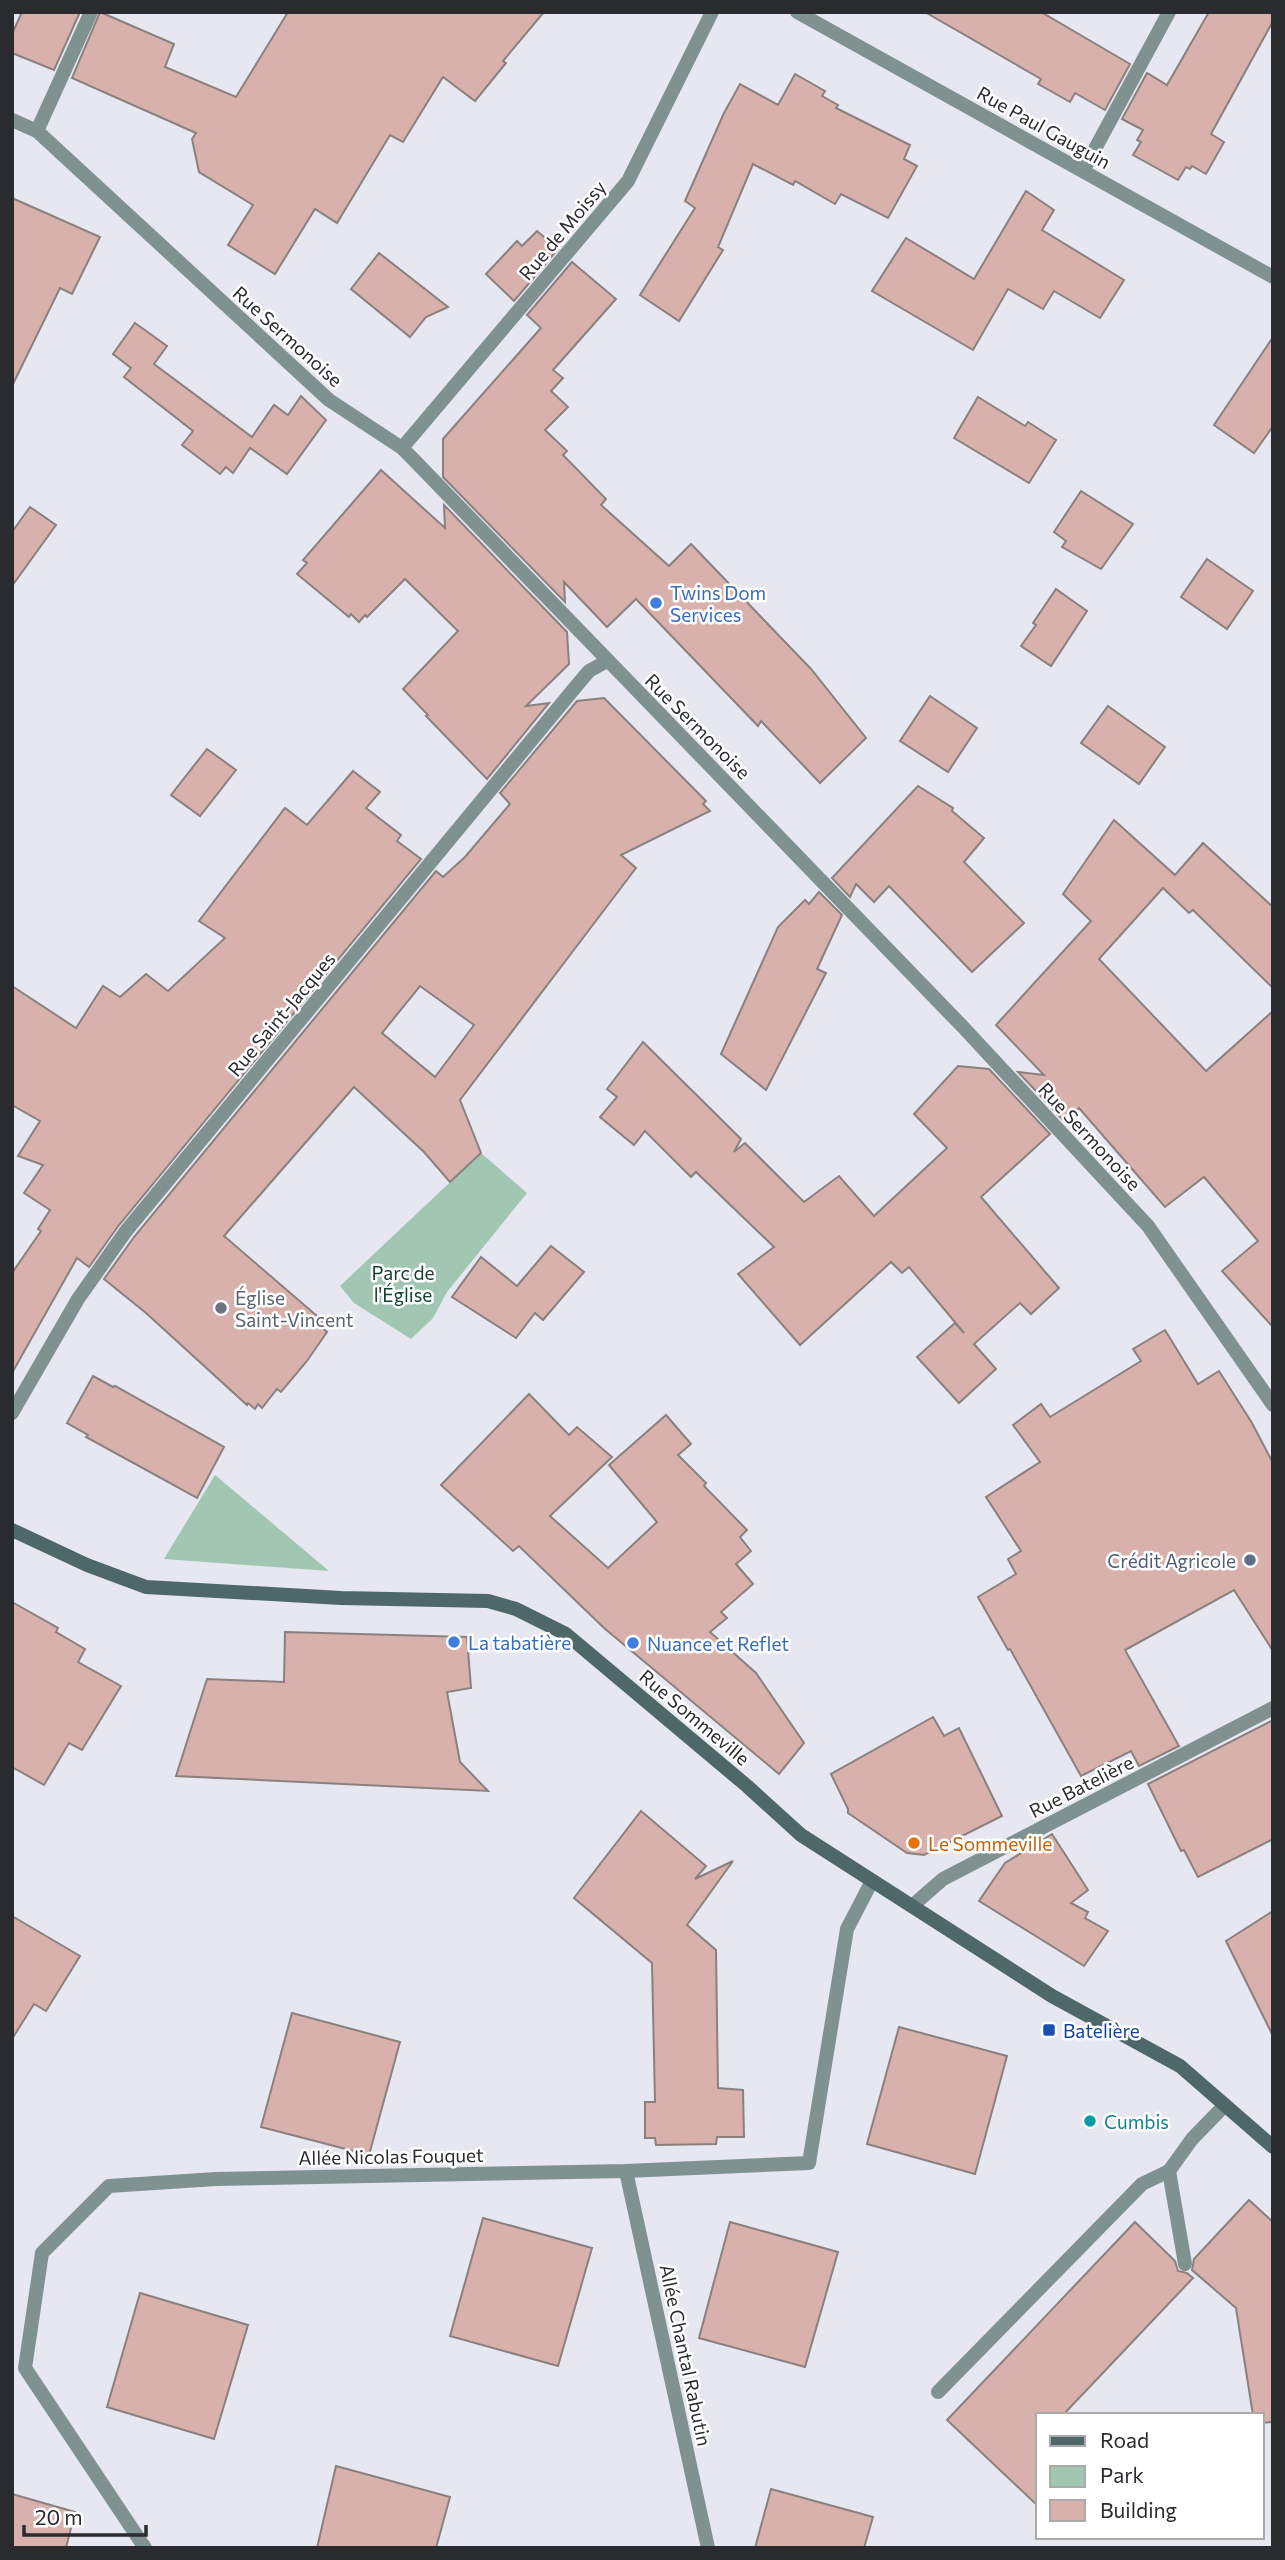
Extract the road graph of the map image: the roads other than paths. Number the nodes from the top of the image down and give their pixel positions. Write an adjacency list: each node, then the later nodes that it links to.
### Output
1 (91, 12): 6 (street)
2 (712, 12): 9 (street, Rue de Moissy)
3 (797, 12): 7 (street, Rue Paul Gauguin)
4 (1169, 12): 7 (street)
5 (12, 120): 6 (street, Rue Sermonoise)
6 (37, 131): 9 (street, Rue Sermonoise)
7 (1083, 171): 8 (street, Rue Paul Gauguin)
8 (1273, 277)
9 (402, 448): 10 (street, Rue Sermonoise)
10 (607, 662): 11 (street, Rue Sermonoise); 12 (street, Rue Saint-Jacques)
11 (1273, 1405)
12 (12, 1413)
13 (12, 1530): 15 (main road, Rue Sommeville)
14 (1273, 1708): 16 (street, Rue Batelière)
15 (872, 1881): 16 (main road, Rue Sommeville); 19 (street, Allée Nicolas Fouquet)
16 (912, 1906): 17 (main road, Rue Sommeville)
17 (1225, 2105): 18 (main road, Rue Sommeville); 20 (street)
18 (1273, 2147)
19 (626, 2171): 23 (street, Allée Nicolas Fouquet); 24 (street, Allée Chantal Rabutin)
20 (1169, 2171): 21 (street); 22 (street)
21 (1185, 2264)
22 (938, 2392)
23 (145, 2548)
24 (708, 2548)

